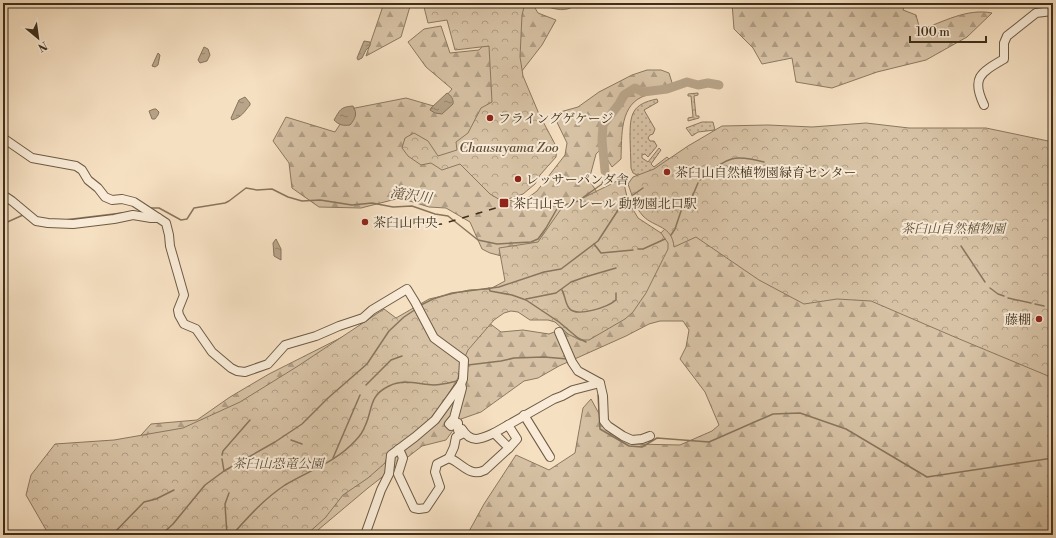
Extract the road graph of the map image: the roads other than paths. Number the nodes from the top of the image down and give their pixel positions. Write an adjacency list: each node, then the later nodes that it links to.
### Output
1 (1053, 9): 2 (street)
2 (984, 105)
3 (3, 138): 5 (street)
4 (3, 197): 5 (street)
5 (159, 218): 8 (street)
6 (559, 332): 7 (street)
7 (600, 383): 9 (street); 13 (street)
8 (461, 384): 11 (street); 15 (street)
9 (524, 415): 10 (street); 16 (street)
10 (508, 425): 12 (street); 14 (street)
11 (464, 433): 12 (street); 17 (street)
12 (494, 433): 14 (street)
13 (650, 436)
14 (509, 448): 17 (street)
15 (399, 449): 17 (street); 18 (street)
16 (550, 457)
17 (449, 458)
18 (366, 535)

